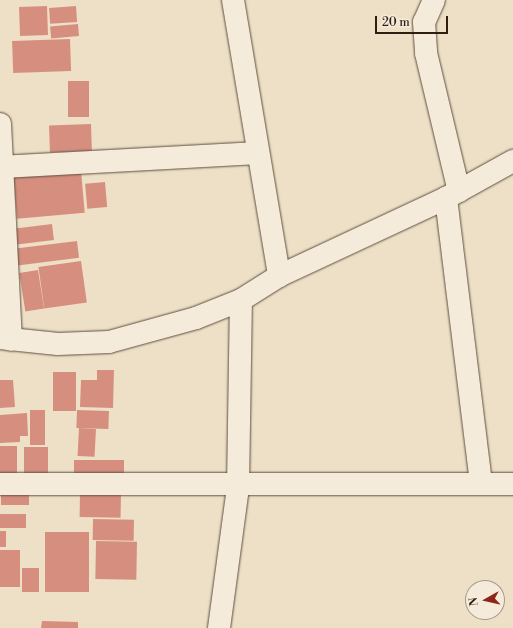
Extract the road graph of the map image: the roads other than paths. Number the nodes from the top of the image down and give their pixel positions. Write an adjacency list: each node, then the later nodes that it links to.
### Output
1 (234, 0): 4 (street)
2 (434, 0): 7 (street)
3 (0, 124): 6 (street)
4 (257, 152): 6 (street); 8 (street)
5 (513, 161): 7 (street)
6 (1, 167): 10 (street)
7 (452, 194): 8 (street); 11 (street)
8 (279, 276): 9 (street)
9 (241, 300): 10 (street); 14 (street)
10 (6, 339)
11 (481, 483): 13 (street); 14 (street)
12 (0, 484): 14 (street)
13 (513, 484)
14 (238, 486): 15 (street)
15 (219, 628)

